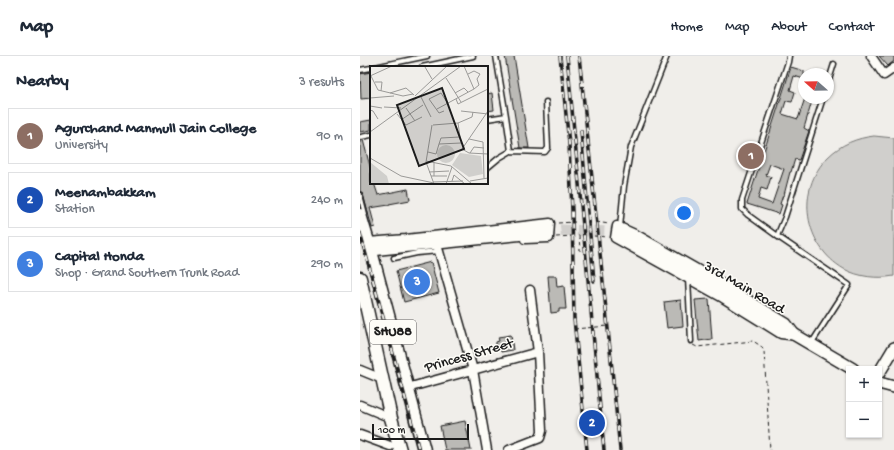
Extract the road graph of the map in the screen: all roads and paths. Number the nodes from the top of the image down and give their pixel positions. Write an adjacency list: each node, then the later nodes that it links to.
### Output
1 (427, 56): 8 (lane)
2 (473, 56): 9 (lane)
3 (496, 56): 16 (lane)
4 (667, 56): 25 (lane)
5 (789, 56): 29 (lane)
6 (871, 56): 12 (street)
7 (834, 64): 11 (lane)
8 (380, 66)
9 (427, 66)
10 (370, 68): 13 (lane)
11 (833, 68)
12 (894, 68)
13 (360, 70)
14 (546, 102): 18 (lane)
15 (821, 104): 29 (lane)
16 (506, 116): 17 (lane); 18 (lane)
17 (488, 119)
18 (511, 151): 19 (lane)
19 (488, 167)
20 (360, 195): 30 (lane)
21 (360, 215): 30 (main road, SHU88)
22 (575, 222): 24 (path)
23 (596, 222): 25 (path)
24 (549, 231): 27 (path); 30 (street); 31 (street)
25 (618, 231): 28 (path); 34 (street); 39 (street, 3rd Main Road)
26 (579, 235): 32 (path)
27 (574, 236)
28 (594, 236)
29 (777, 236): 41 (lane)
30 (369, 246): 31 (street); 51 (main road, SHU88)
31 (439, 249): 33 (lane); 47 (street)
32 (580, 251)
33 (394, 258)
34 (688, 278): 39 (street); 40 (lane)
35 (360, 282): 48 (main road, SHU88)
36 (530, 290): 43 (street)
37 (608, 326): 38 (path, bridge)
38 (574, 329)
39 (797, 336): 41 (street, 3rd Main Road)
40 (691, 342): 59 (path)
41 (811, 344): 44 (street, 3rd Main Road)
42 (894, 348): 45 (street)
43 (538, 352): 47 (street, Princess Street); 58 (street)
44 (848, 366)
45 (882, 368)
46 (360, 370): 48 (street)
47 (473, 370): 51 (street, Princess Street); 57 (street)
48 (382, 379): 53 (main road, SHU88)
49 (882, 385): 50 (street)
50 (894, 387)
51 (408, 388): 56 (main road, SHU88)
52 (360, 405): 53 (street)
53 (393, 423): 55 (main road, SHU88)
54 (360, 435): 55 (street)
55 (393, 449)
56 (424, 450)
57 (487, 450)
58 (509, 450)
59 (770, 450)

